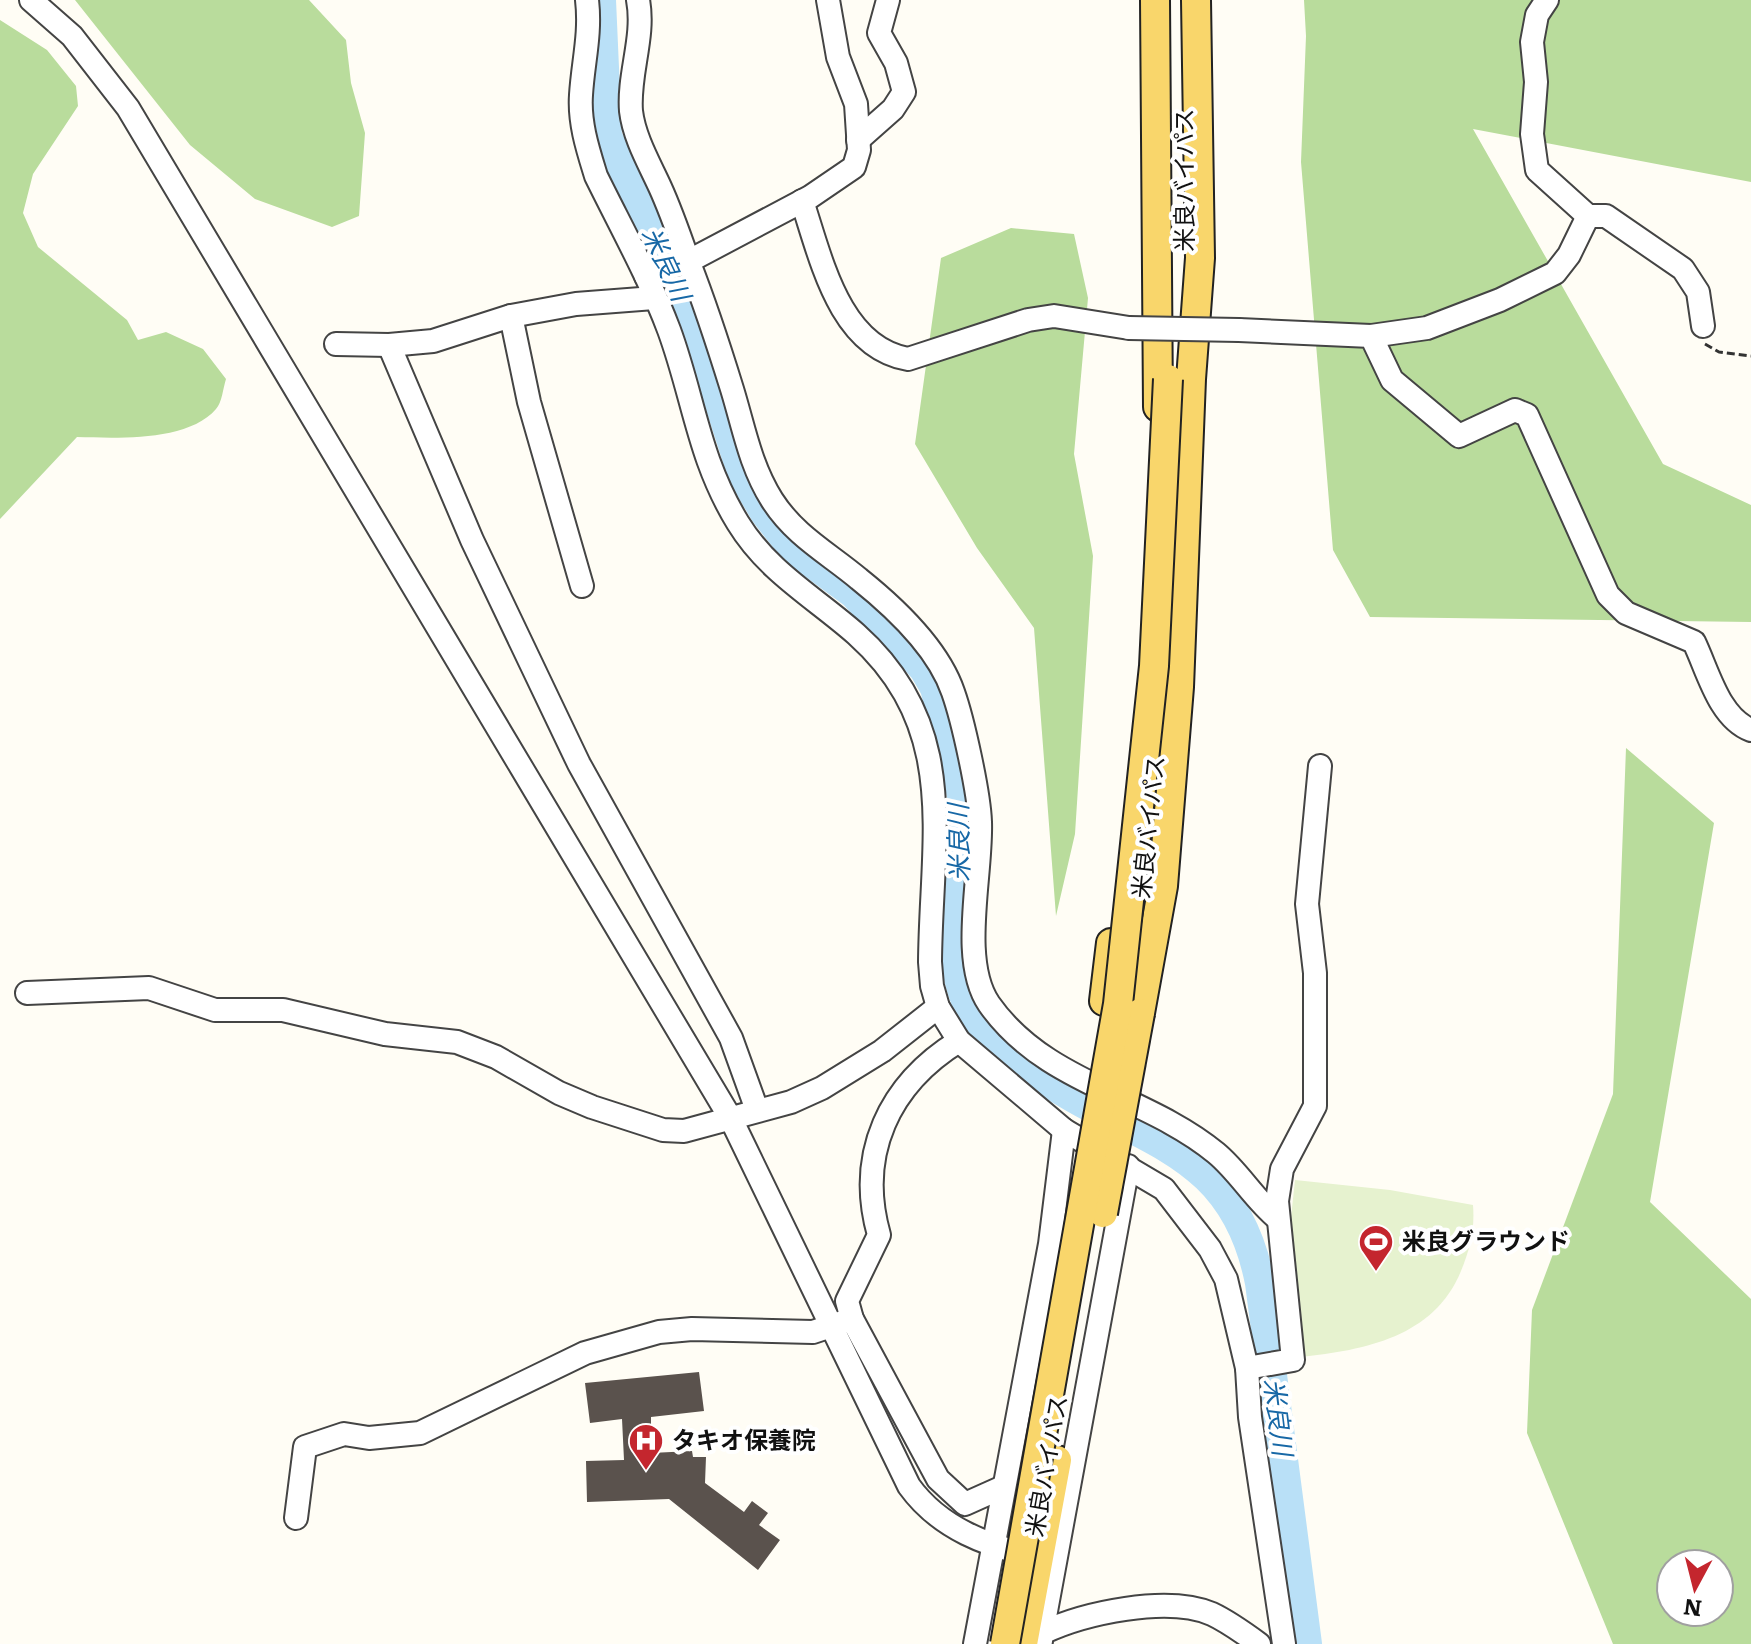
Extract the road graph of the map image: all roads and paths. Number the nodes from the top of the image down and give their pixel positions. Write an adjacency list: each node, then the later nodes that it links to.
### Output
1 (31, 0): 31 (street)
2 (587, 0): 15 (street)
3 (638, 0): 14 (street)
4 (828, 0): 11 (street)
5 (888, 0): 11 (street)
6 (1155, 0): 39 (main road)
7 (1165, 0): 23 (main road, 米良バイパス)
8 (1183, 0): 23 (main road, 米良バイパス)
9 (1196, 0): 39 (main road, bridge)
10 (1547, 0): 13 (street)
11 (858, 140): 12 (street)
12 (802, 201): 14 (street); 19 (street, bridge)
13 (1588, 216): 18 (street); 19 (street)
14 (684, 262): 15 (street); 34 (street)
15 (650, 275): 16 (street)
16 (654, 298): 17 (street); 28 (street)
17 (511, 316): 21 (street); 24 (street)
18 (1703, 326): 22 (path)
19 (1371, 336): 25 (street)
20 (336, 344): 21 (street)
21 (389, 345): 30 (street)
22 (1751, 356)
23 (1173, 379): 44 (main road, 米良バイパス, bridge); 45 (main road, 米良バイパス)
24 (582, 586)
25 (1751, 730)
26 (1320, 766): 34 (street)
27 (27, 993): 31 (street)
28 (938, 1007): 29 (street); 30 (street)
29 (959, 1041): 32 (street); 35 (street)
30 (757, 1110): 31 (street)
31 (731, 1119): 35 (street)
32 (1064, 1130): 33 (street); 37 (street)
33 (1128, 1166): 36 (street); 41 (street)
34 (1277, 1218): 36 (street)
35 (843, 1322): 37 (street); 38 (street); 39 (street)
36 (1252, 1368): 48 (street)
37 (1003, 1487): 39 (street)
38 (296, 1518)
39 (1014, 1551): 41 (main road); 42 (street); 43 (main road)
40 (1068, 1620): 41 (street); 46 (street); 47 (street)
41 (1035, 1640)
42 (975, 1644)
43 (994, 1644)
44 (1005, 1644)
45 (1015, 1644)
46 (1067, 1644)
47 (1259, 1644)
48 (1284, 1644)

